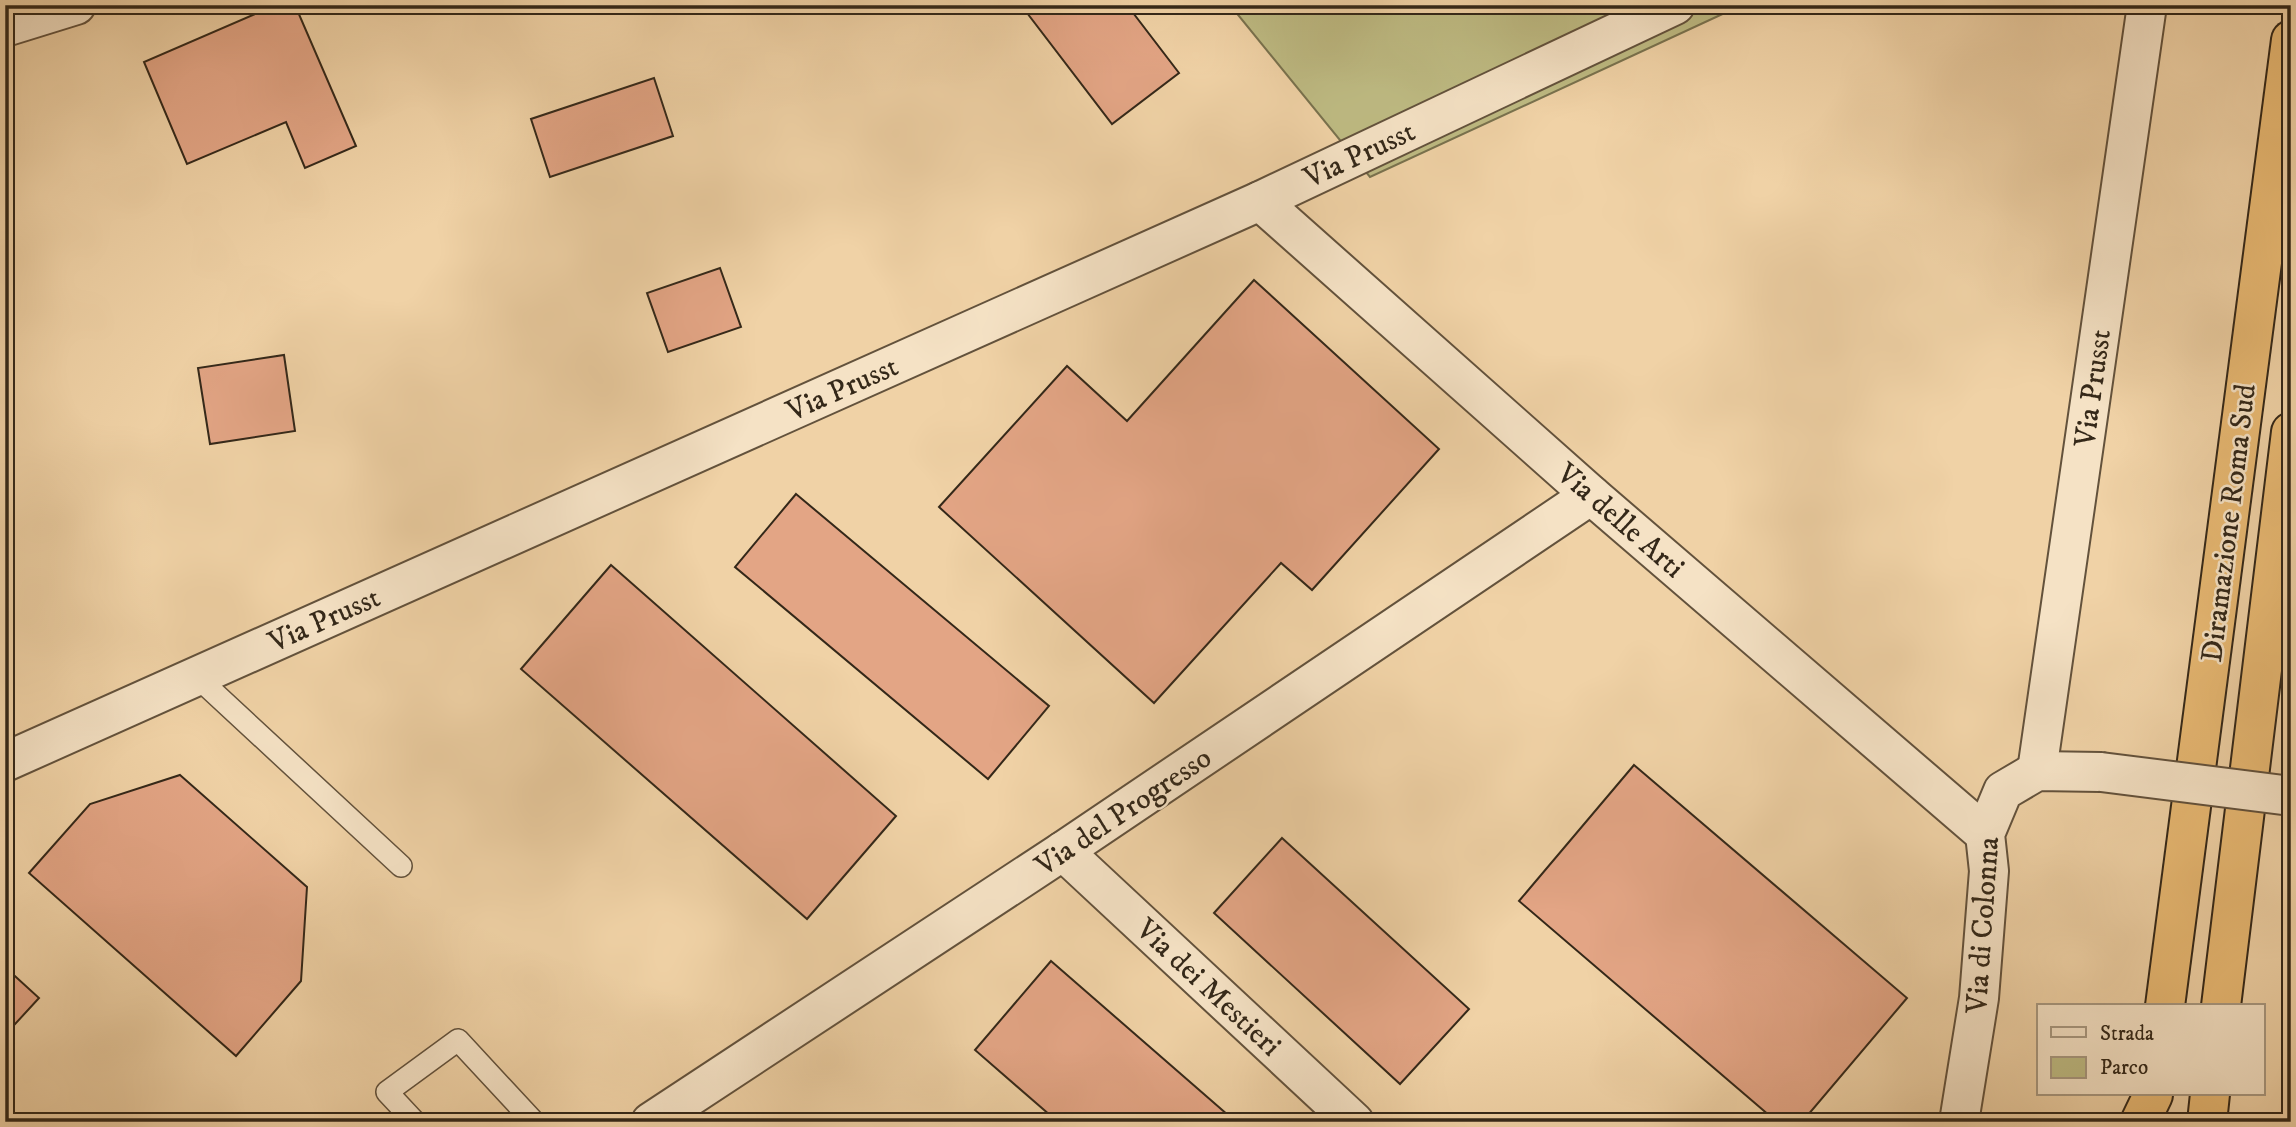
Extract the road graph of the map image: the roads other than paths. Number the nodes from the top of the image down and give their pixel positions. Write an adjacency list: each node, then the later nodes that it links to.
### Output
1 (76, 5): 4 (street)
2 (1675, 5): 6 (street, Via Prusst)
3 (2147, 5): 11 (street, Via Prusst)
4 (5, 27)
5 (2291, 40): 16 (highway, Diramazione Roma Sud)
6 (1260, 201): 8 (street, Via delle Arti); 9 (street, Via Prusst)
7 (2291, 432): 17 (highway, Diramazione Roma Sud)
8 (1591, 495): 13 (street, Via delle Arti); 14 (street, Via del Progresso)
9 (197, 676): 10 (street, Via Prusst); 15 (lane)
10 (5, 762)
11 (2036, 771): 12 (street, bridge); 13 (street, Via di Colonna)
12 (2291, 796)
13 (1986, 834): 23 (street, Via di Colonna)
14 (1063, 851): 21 (street, Via del Progresso); 22 (street, Via dei Mestieri)
15 (401, 866)
16 (2165, 1004)
17 (2221, 1004)
18 (2210, 1096): 24 (highway)
19 (415, 1122): 20 (lane)
20 (534, 1122)
21 (651, 1122)
22 (1354, 1122)
23 (1959, 1122)
24 (2207, 1122)

